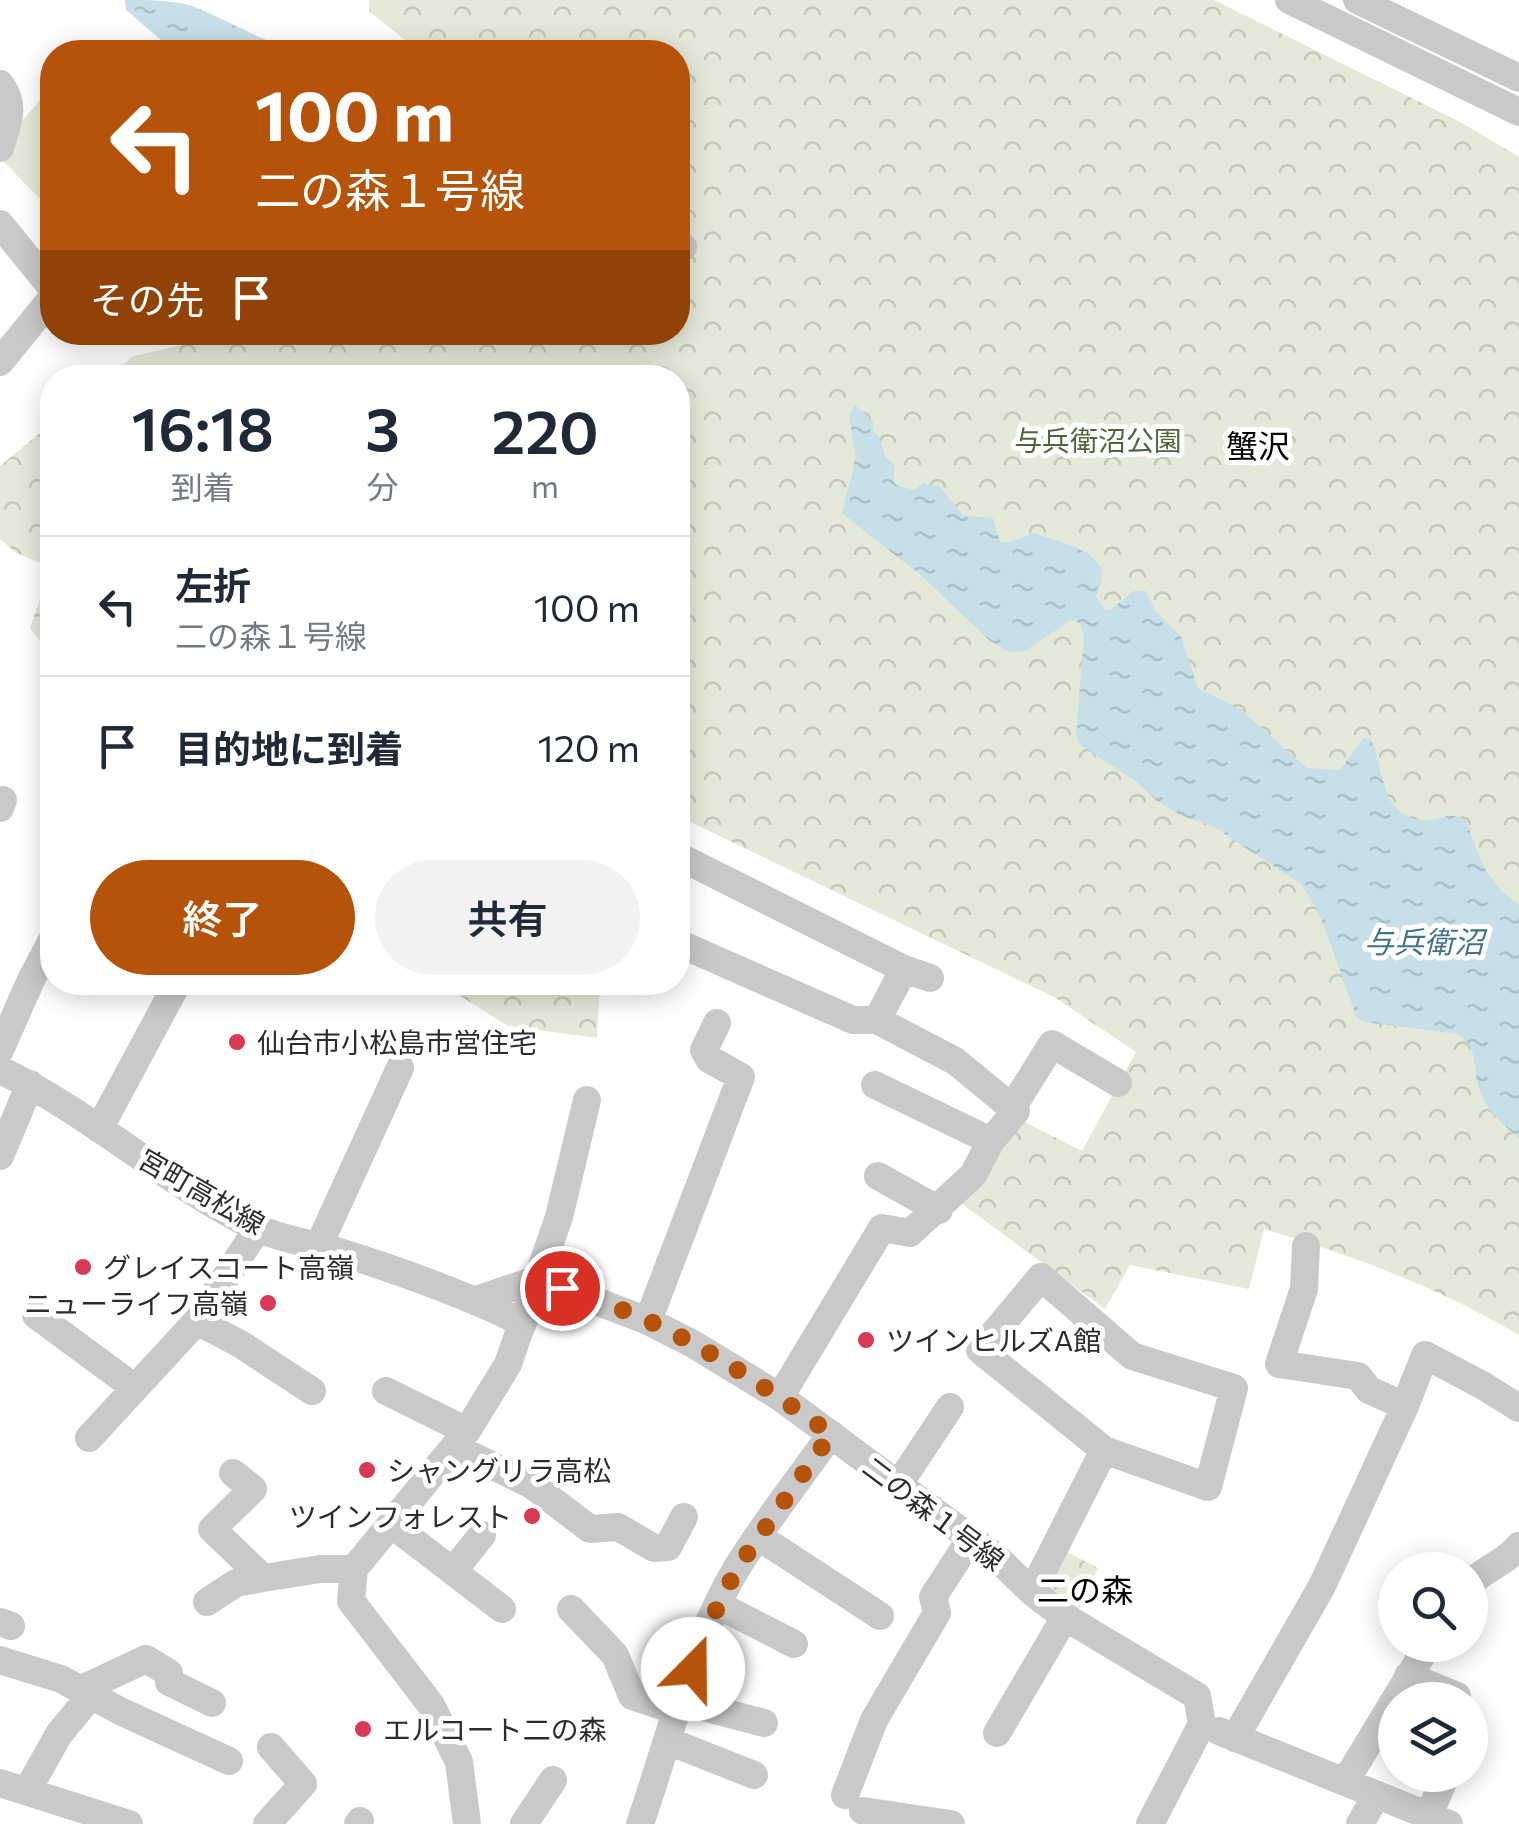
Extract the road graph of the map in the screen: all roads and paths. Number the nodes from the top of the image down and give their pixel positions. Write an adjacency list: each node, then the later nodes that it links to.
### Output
1 (1289, 0): 5 (street)
2 (1358, 0): 3 (street)
3 (1519, 78)
4 (0, 84): 6 (street)
5 (1519, 112)
6 (0, 148)
7 (0, 224): 8 (street)
8 (40, 273)
9 (40, 313): 10 (street)
10 (0, 362)
11 (690, 866): 14 (street)
12 (690, 948): 17 (street)
13 (40, 962): 19 (street)
14 (904, 968): 15 (street); 17 (street)
15 (930, 978)
16 (171, 995): 27 (street)
17 (877, 1020): 26 (street)
18 (717, 1023): 39 (street)
19 (0, 1050)
20 (400, 1068): 33 (street)
21 (0, 1070): 23 (street, 宮町高松線)
22 (1118, 1082): 26 (street)
23 (30, 1084): 27 (street, 宮町高松線); 29 (street)
24 (875, 1084): 28 (street)
25 (587, 1100): 35 (street)
26 (1012, 1108): 28 (street)
27 (99, 1129): 32 (street, 宮町高松線)
28 (991, 1141): 31 (street)
29 (0, 1156)
30 (878, 1176): 31 (street)
31 (939, 1210): 44 (street)
32 (258, 1228): 33 (street, 宮町高松線); 38 (street)
33 (319, 1245): 36 (street, 宮町高松線)
34 (1306, 1246): 45 (street)
35 (538, 1280): 36 (street); 39 (street, 二の森１号線); 40 (street)
36 (476, 1300): 40 (street, 宮町高松線)
37 (36, 1314): 41 (street)
38 (197, 1320): 41 (street); 43 (street)
39 (648, 1321): 44 (street, 二の森１号線)
40 (523, 1323): 50 (street)
41 (135, 1388): 49 (street)
42 (386, 1391): 50 (street)
43 (312, 1392)
44 (780, 1397): 48 (street, 二の森１号線)
45 (1405, 1406): 47 (street); 82 (street)
46 (950, 1407): 53 (street)
47 (1519, 1408)
48 (831, 1434): 53 (street, 二の森１号線); 57 (street)
49 (89, 1438)
50 (460, 1439): 54 (street); 55 (street)
51 (1104, 1450): 51 (street); 64 (street)
52 (233, 1473): 63 (street)
53 (899, 1484): 58 (street, 二の森１号線)
54 (684, 1517)
55 (391, 1524): 61 (street); 62 (street)
56 (482, 1535): 62 (street)
57 (759, 1537): 66 (street); 69 (street)
58 (971, 1538): 64 (street, 二の森１号線); 98 (street)
59 (1519, 1546): 60 (street)
60 (1488, 1568)
61 (354, 1569): 63 (street); 95 (street)
62 (453, 1571): 67 (street)
63 (263, 1578): 65 (street)
64 (1032, 1592): 70 (street, 二の森１号線)
65 (207, 1602)
66 (718, 1605): 71 (street); 78 (street)
67 (502, 1609)
68 (571, 1610): 78 (street)
69 (880, 1616)
70 (1065, 1617): 80 (street, 二の森１号線); 81 (street)
71 (794, 1644)
72 (0, 1660): 76 (street)
73 (1417, 1662): 74 (street)
74 (1408, 1676): 75 (street); 88 (street)
75 (1423, 1682)
76 (86, 1692): 77 (street); 85 (street); 89 (street)
77 (212, 1703)
78 (679, 1706): 79 (street); 83 (street)
79 (764, 1723)
80 (1202, 1724): 82 (street); 99 (street)
81 (997, 1734)
82 (1235, 1738): 88 (street)
83 (668, 1741): 86 (street); 97 (street)
84 (271, 1748): 94 (street)
85 (229, 1761)
86 (754, 1774)
87 (552, 1780): 96 (street)
88 (1345, 1782): 91 (street)
89 (13, 1787): 93 (street)
90 (1443, 1792): 92 (street)
91 (1376, 1796): 92 (street); 100 (street)
92 (1439, 1820)
93 (129, 1824)
94 (267, 1824)
95 (466, 1824)
96 (524, 1824)
97 (640, 1824)
98 (952, 1824)
99 (1150, 1824)
100 (1360, 1824)

